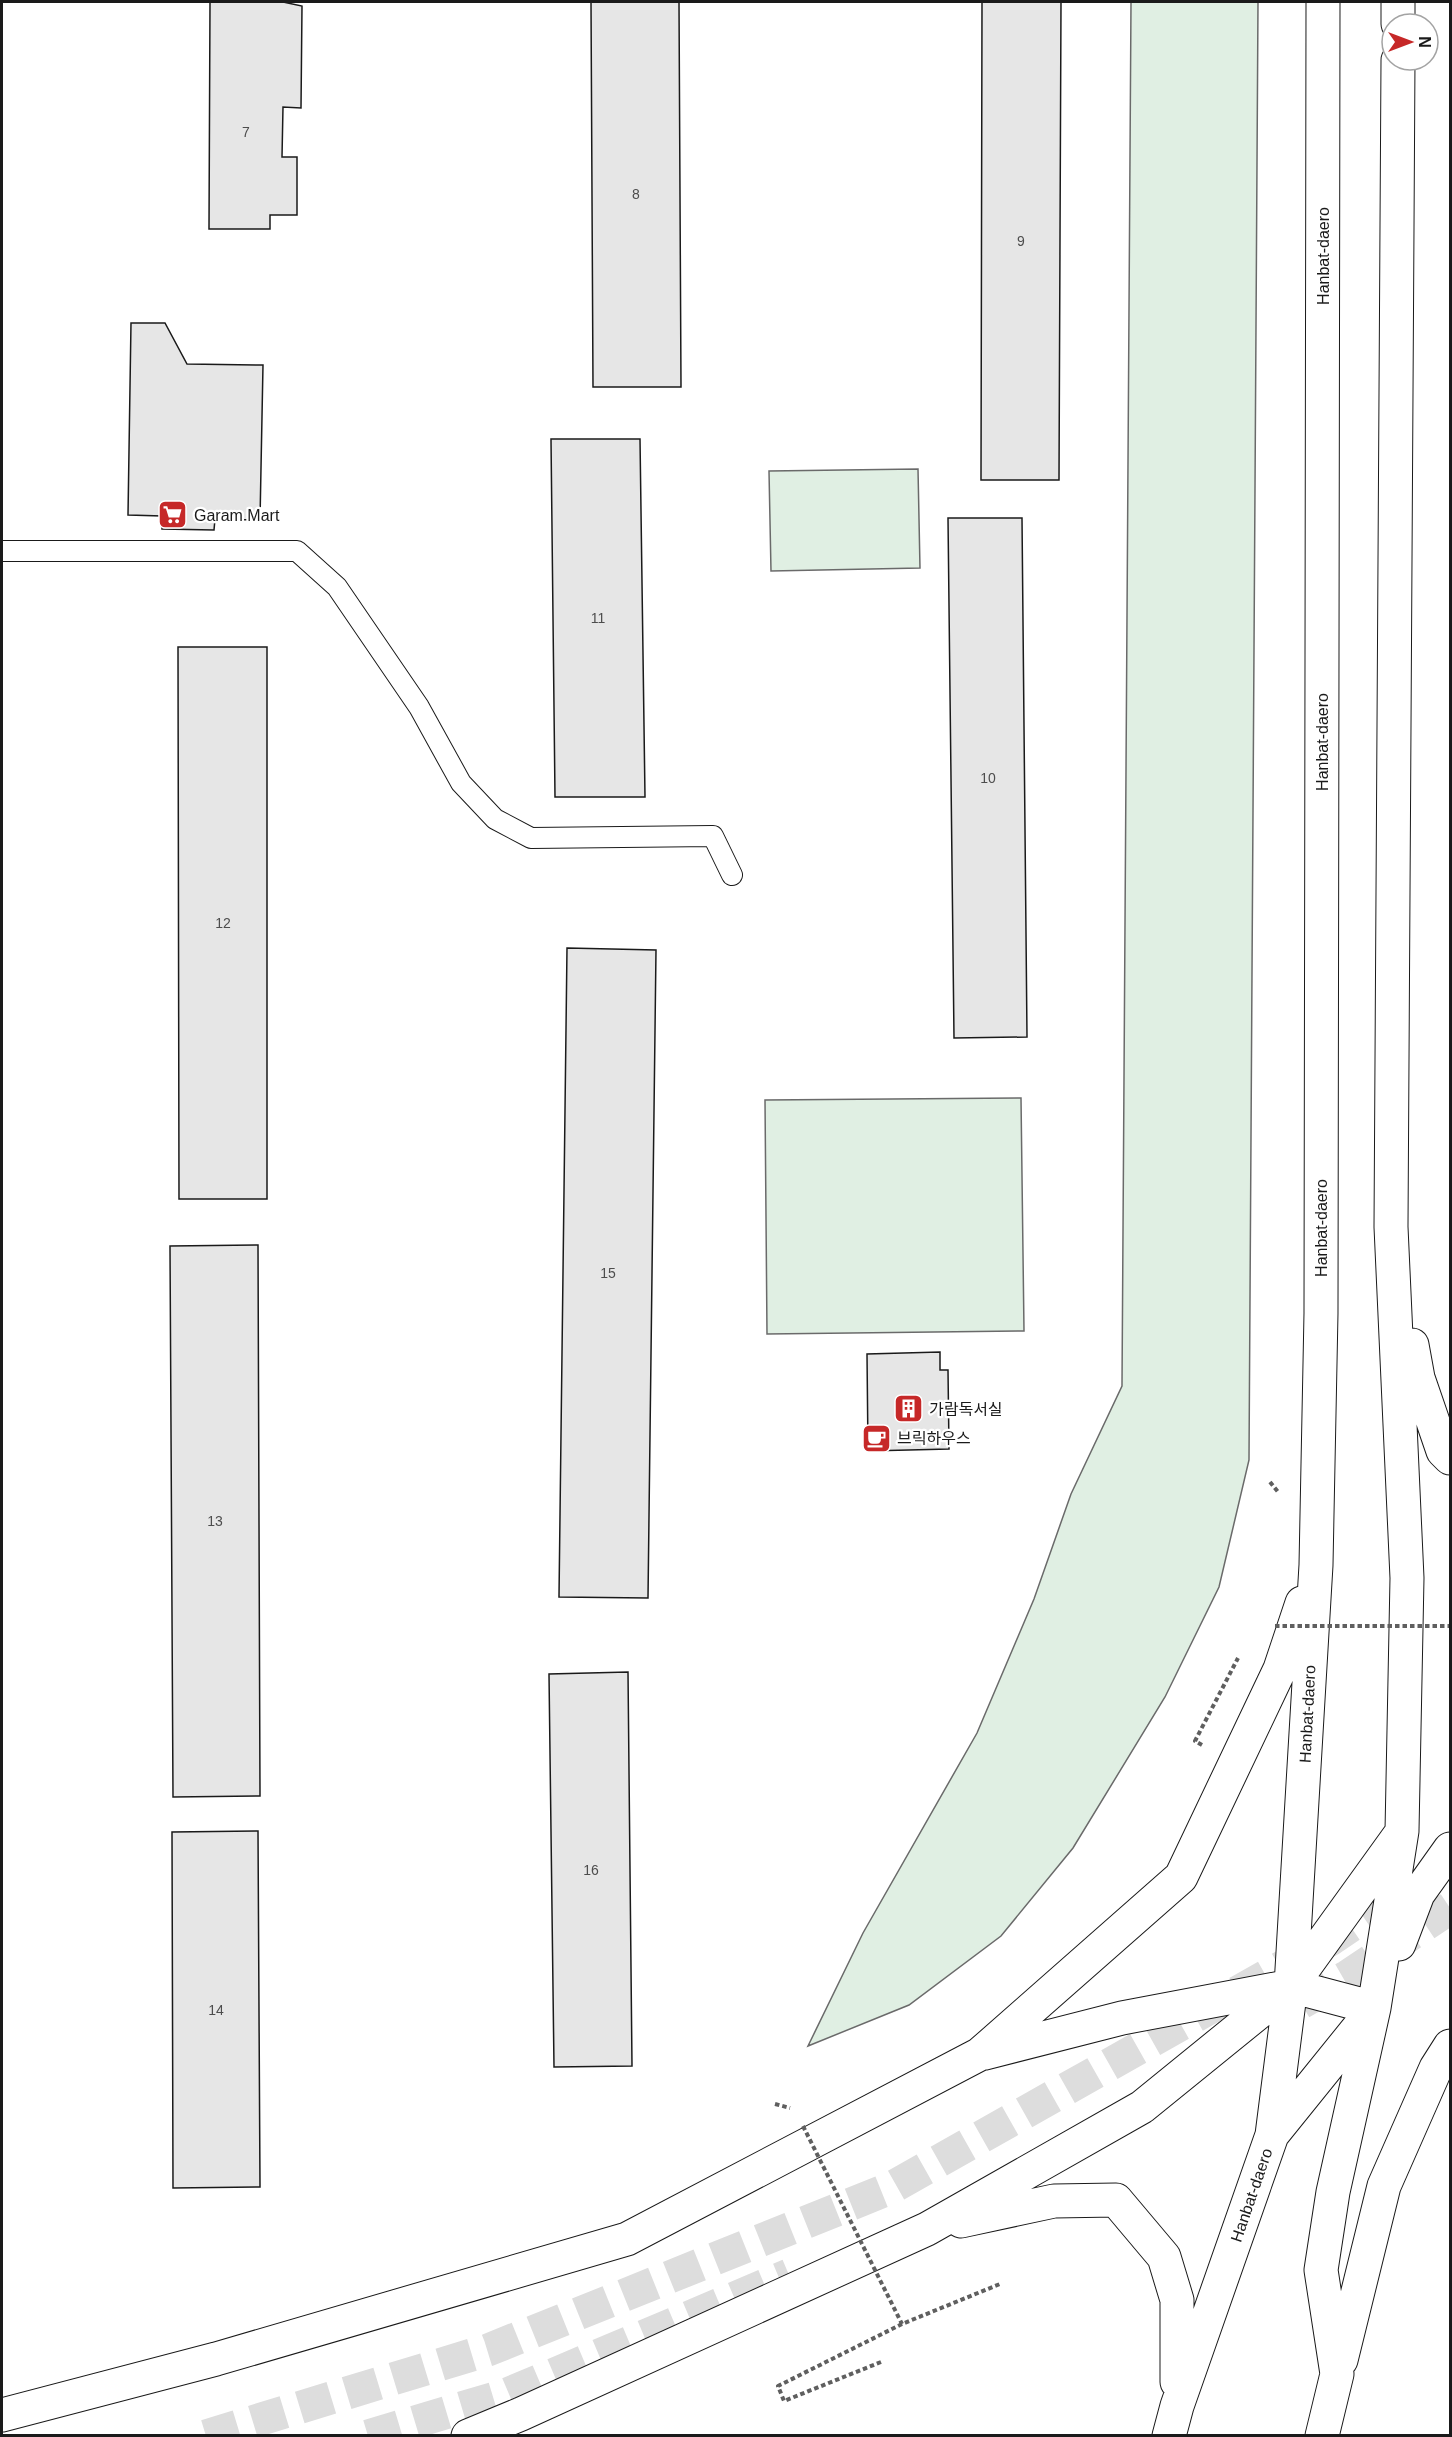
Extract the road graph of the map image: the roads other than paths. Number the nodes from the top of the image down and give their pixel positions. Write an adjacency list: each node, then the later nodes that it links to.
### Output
1 (1323, 2): 7 (main road, Hanbat-daero)
2 (1398, 72): 5 (main road)
3 (2, 552): 4 (lane)
4 (732, 876)
5 (1391, 1227): 6 (main road); 8 (main road)
6 (1450, 1458)
7 (1316, 1565): 10 (main road, Hanbat-daero); 12 (main road)
8 (1402, 1831): 10 (main road); 11 (main road)
9 (1450, 1849): 11 (main road)
10 (1291, 1986): 11 (main road); 12 (main road); 14 (main road, Hanbat-daero); 15 (main road)
11 (1374, 2008): 14 (main road); 16 (main road)
12 (980, 2054): 17 (main road)
13 (1443, 2057): 16 (main road)
14 (1272, 2135): 18 (main road, Hanbat-daero)
15 (927, 2229): 18 (main road); 19 (main road)
16 (1338, 2373): 20 (main road)
17 (2, 2415)
18 (1173, 2421)
19 (468, 2436)
20 (1322, 2436)

